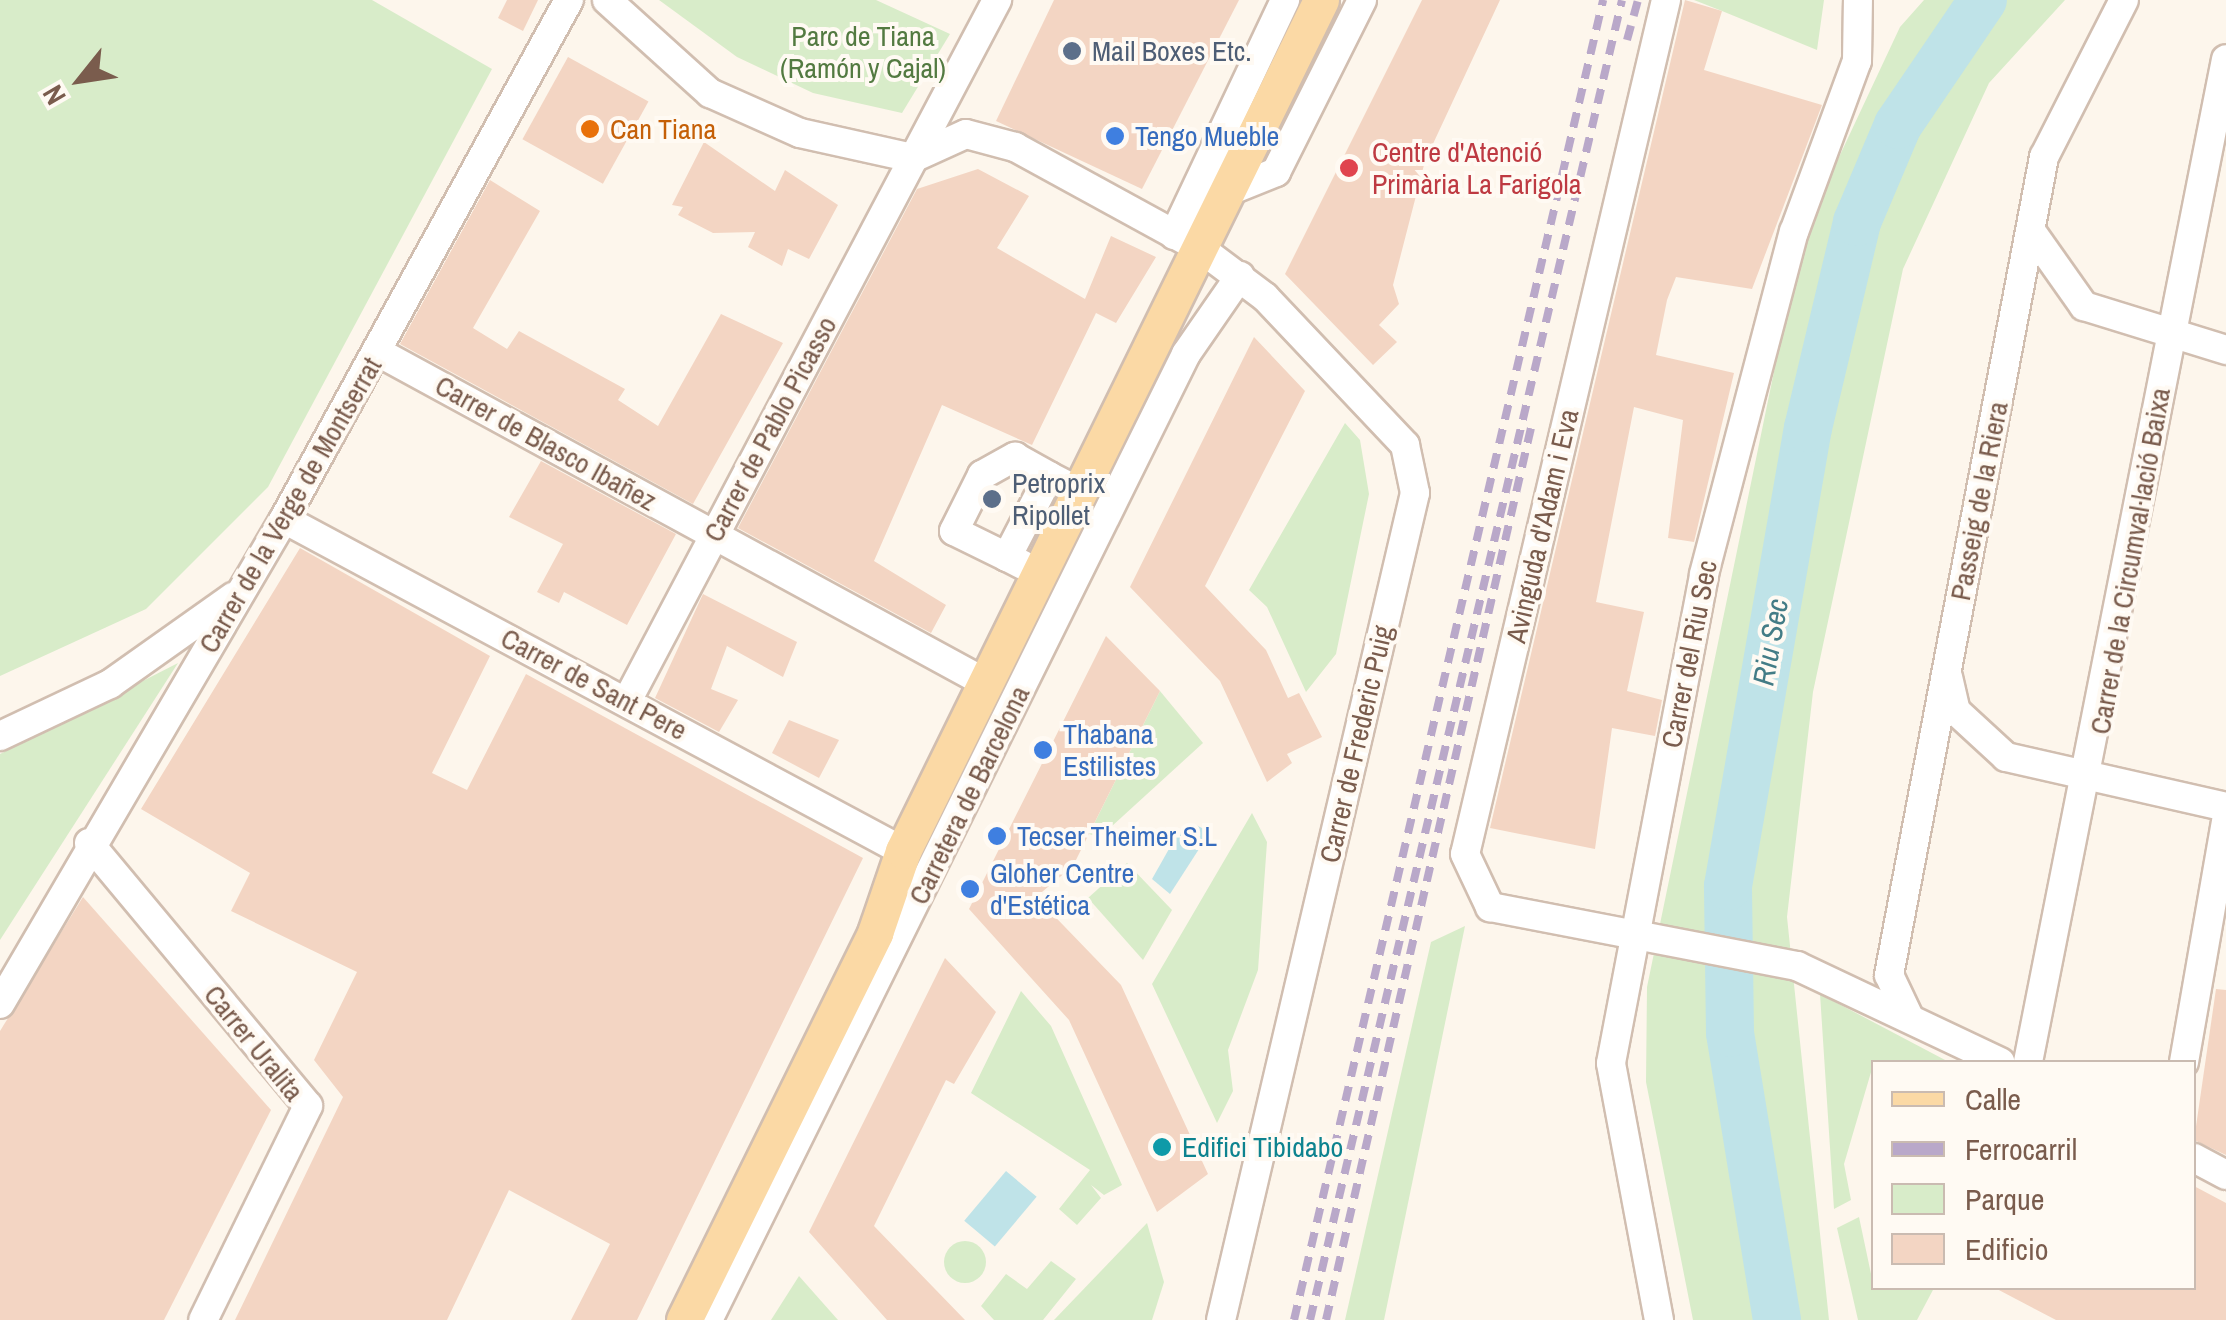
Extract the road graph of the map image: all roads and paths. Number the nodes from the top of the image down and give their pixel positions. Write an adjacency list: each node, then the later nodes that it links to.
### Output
1 (569, 0): 18 (street, Carrer de la Verge de Montserrat)
2 (607, 0): 11 (street)
3 (998, 0): 11 (street, Carrer de Pablo Picasso)
4 (1285, 0): 14 (street, Carretera de Barcelona)
5 (1321, 0): 12 (main road, Carretera de Barcelona)
6 (1362, 0): 12 (street)
7 (1666, 0): 33 (street, Avinguda d'Adam i Eva)
8 (1858, 0): 33 (street, Carrer del Riu Sec)
9 (2124, 0): 13 (street, Passeig de la Riera)
10 (2226, 59): 16 (street, Carrer de la Circumval·lació Baixa)
11 (914, 158): 14 (street, Carrer de Frederic Puig); 21 (street, Carrer de Pablo Picasso)
12 (1229, 191): 14 (main road, Carretera de Barcelona)
13 (2031, 231): 16 (street); 24 (street, Passeig de la Riera)
14 (1187, 242): 15 (street, Carrer de Frederic Puig); 19 (main road, Carretera de Barcelona)
15 (1240, 276): 45 (street, Carretera de Barcelona); 46 (street, Carrer de Frederic Puig)
16 (2170, 339): 17 (street); 28 (street, Carrer de la Circumval·lació Baixa)
17 (2226, 350)
18 (378, 352): 20 (street, Carrer de la Verge de Montserrat); 21 (street, Carrer de Blasco Ibañez)
19 (1064, 484): 22 (main road, Carretera de Barcelona); 22 (street)
20 (284, 518): 23 (street, Carrer de la Verge de Montserrat); 26 (street, Carrer de Sant Pere)
21 (714, 534): 25 (street, Carrer de Blasco Ibañez); 26 (street, Carrer de Pablo Picasso)
22 (1028, 566): 25 (main road, Carretera de Barcelona)
23 (242, 590): 27 (street); 31 (street, Carrer de la Verge de Montserrat)
24 (1947, 672): 28 (street); 35 (street, Passeig de la Riera)
25 (986, 683): 32 (main road, Carretera de Barcelona)
26 (626, 700): 32 (street, Carrer de Sant Pere)
27 (0, 736)
28 (2090, 781): 29 (street); 38 (street, Carrer de la Circumval·lació Baixa)
29 (2226, 808)
30 (2226, 822): 39 (street)
31 (90, 844): 34 (street, Carrer de la Verge de Montserrat); 42 (street, Carrer Uralita)
32 (902, 851): 43 (main road, Carretera de Barcelona); 44 (main road, Carretera de Barcelona)
33 (1637, 939): 35 (street); 47 (street, Carrer del Riu Sec)
34 (0, 1004)
35 (1908, 1015): 36 (street)
36 (1962, 1054): 37 (street)
37 (1990, 1060)
38 (2028, 1060)
39 (2184, 1060)
40 (2196, 1159): 41 (street)
41 (2226, 1175)
42 (204, 1320)
43 (664, 1320)
44 (684, 1320)
45 (708, 1320)
46 (1221, 1320)
47 (1659, 1320)

